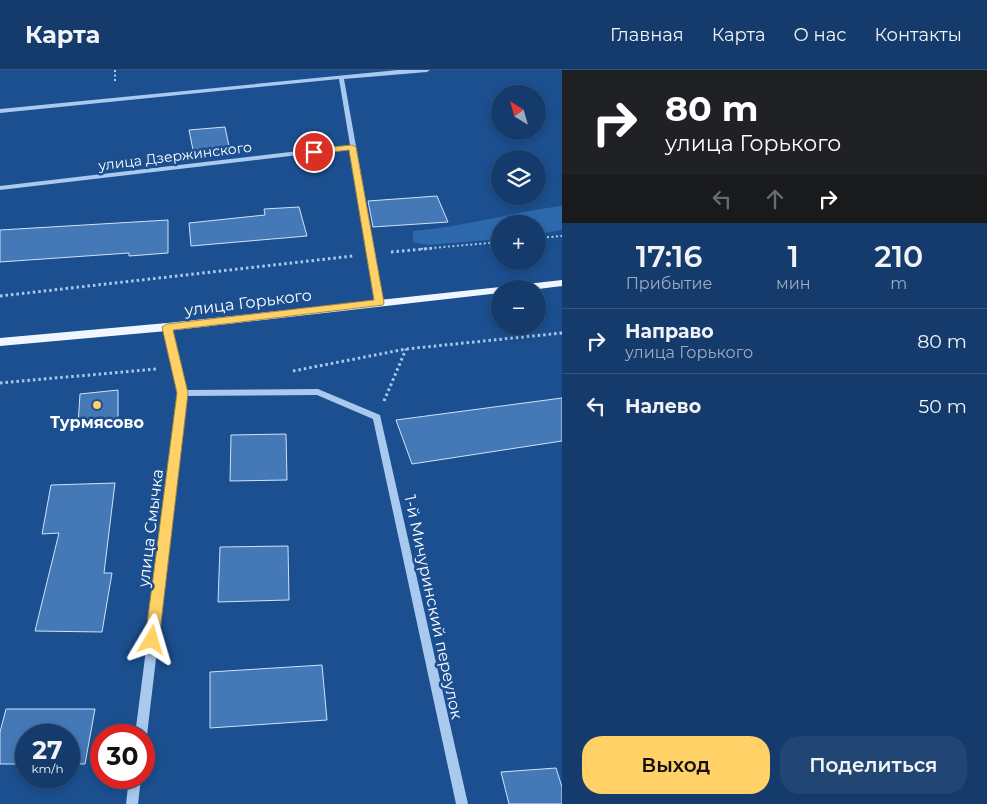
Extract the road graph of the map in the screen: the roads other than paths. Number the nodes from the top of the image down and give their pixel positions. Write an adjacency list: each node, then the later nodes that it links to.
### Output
1 (411, 70): 2 (street); 3 (street)
2 (427, 70)
3 (341, 77): 4 (street); 5 (street)
4 (0, 111)
5 (352, 147): 6 (street, улица Дзержинского); 10 (street)
6 (0, 188)
7 (562, 283): 8 (main road)
8 (546, 285)
9 (491, 291): 10 (main road, улица Горького)
10 (380, 303): 11 (main road, улица Горького)
11 (167, 327): 12 (main road, улица Горького); 13 (street, улица Смычка)
12 (0, 342)
13 (183, 393): 14 (street); 15 (street, улица Смычка)
14 (377, 417): 18 (street, 1-й Мичуринский переулок)
15 (141, 724)
16 (134, 789): 17 (street)
17 (132, 804)
18 (462, 804)

